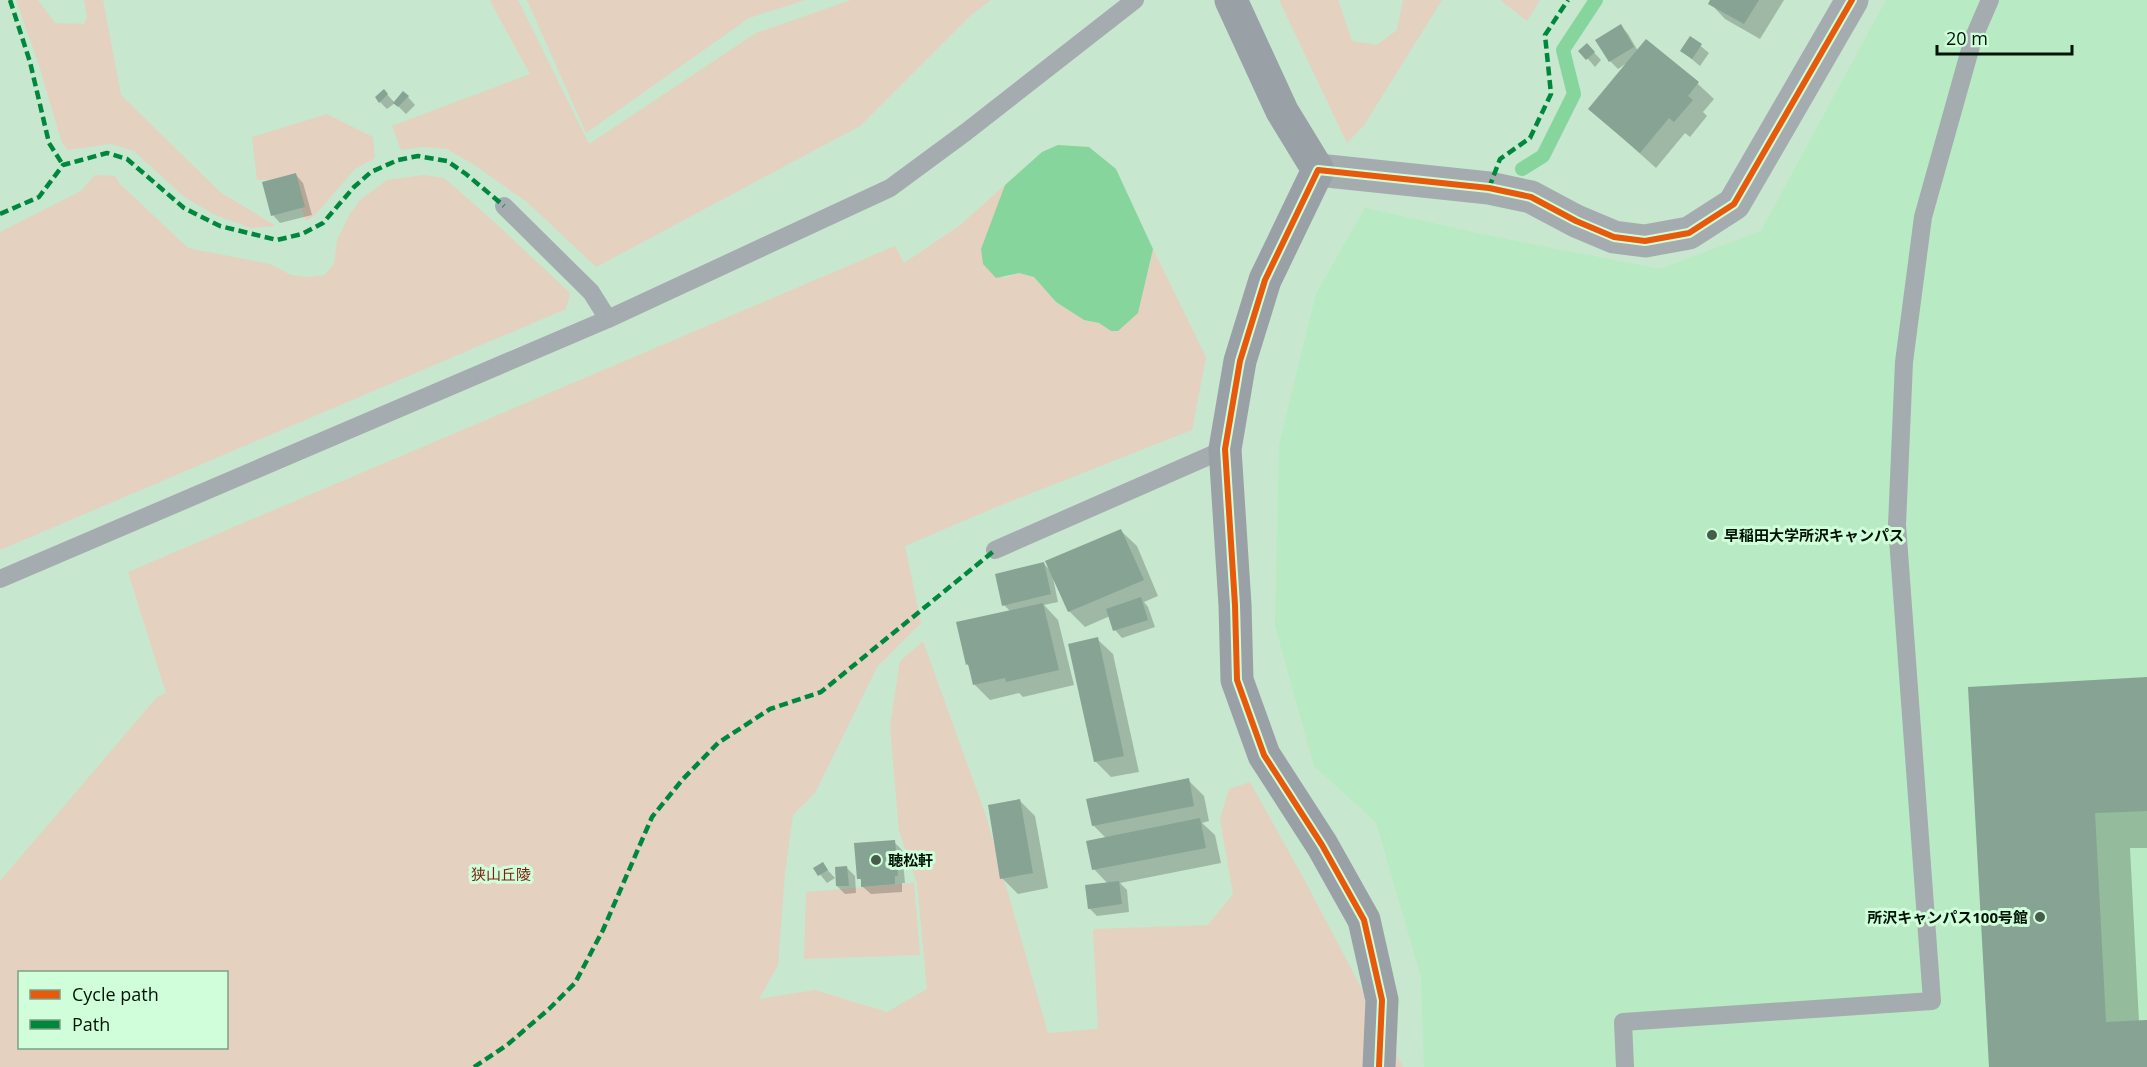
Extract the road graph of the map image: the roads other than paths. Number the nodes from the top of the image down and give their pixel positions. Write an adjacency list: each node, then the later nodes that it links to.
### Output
1 (1135, 0): 7 (lane)
2 (1231, 0): 5 (street)
3 (1852, 0): 5 (street)
4 (1990, 0): 12 (lane)
5 (1318, 170): 8 (street)
6 (504, 206): 7 (lane)
7 (608, 319): 10 (lane)
8 (1225, 449): 9 (lane); 11 (street)
9 (995, 550)
10 (0, 579)
11 (1379, 1067)
12 (1625, 1067)

